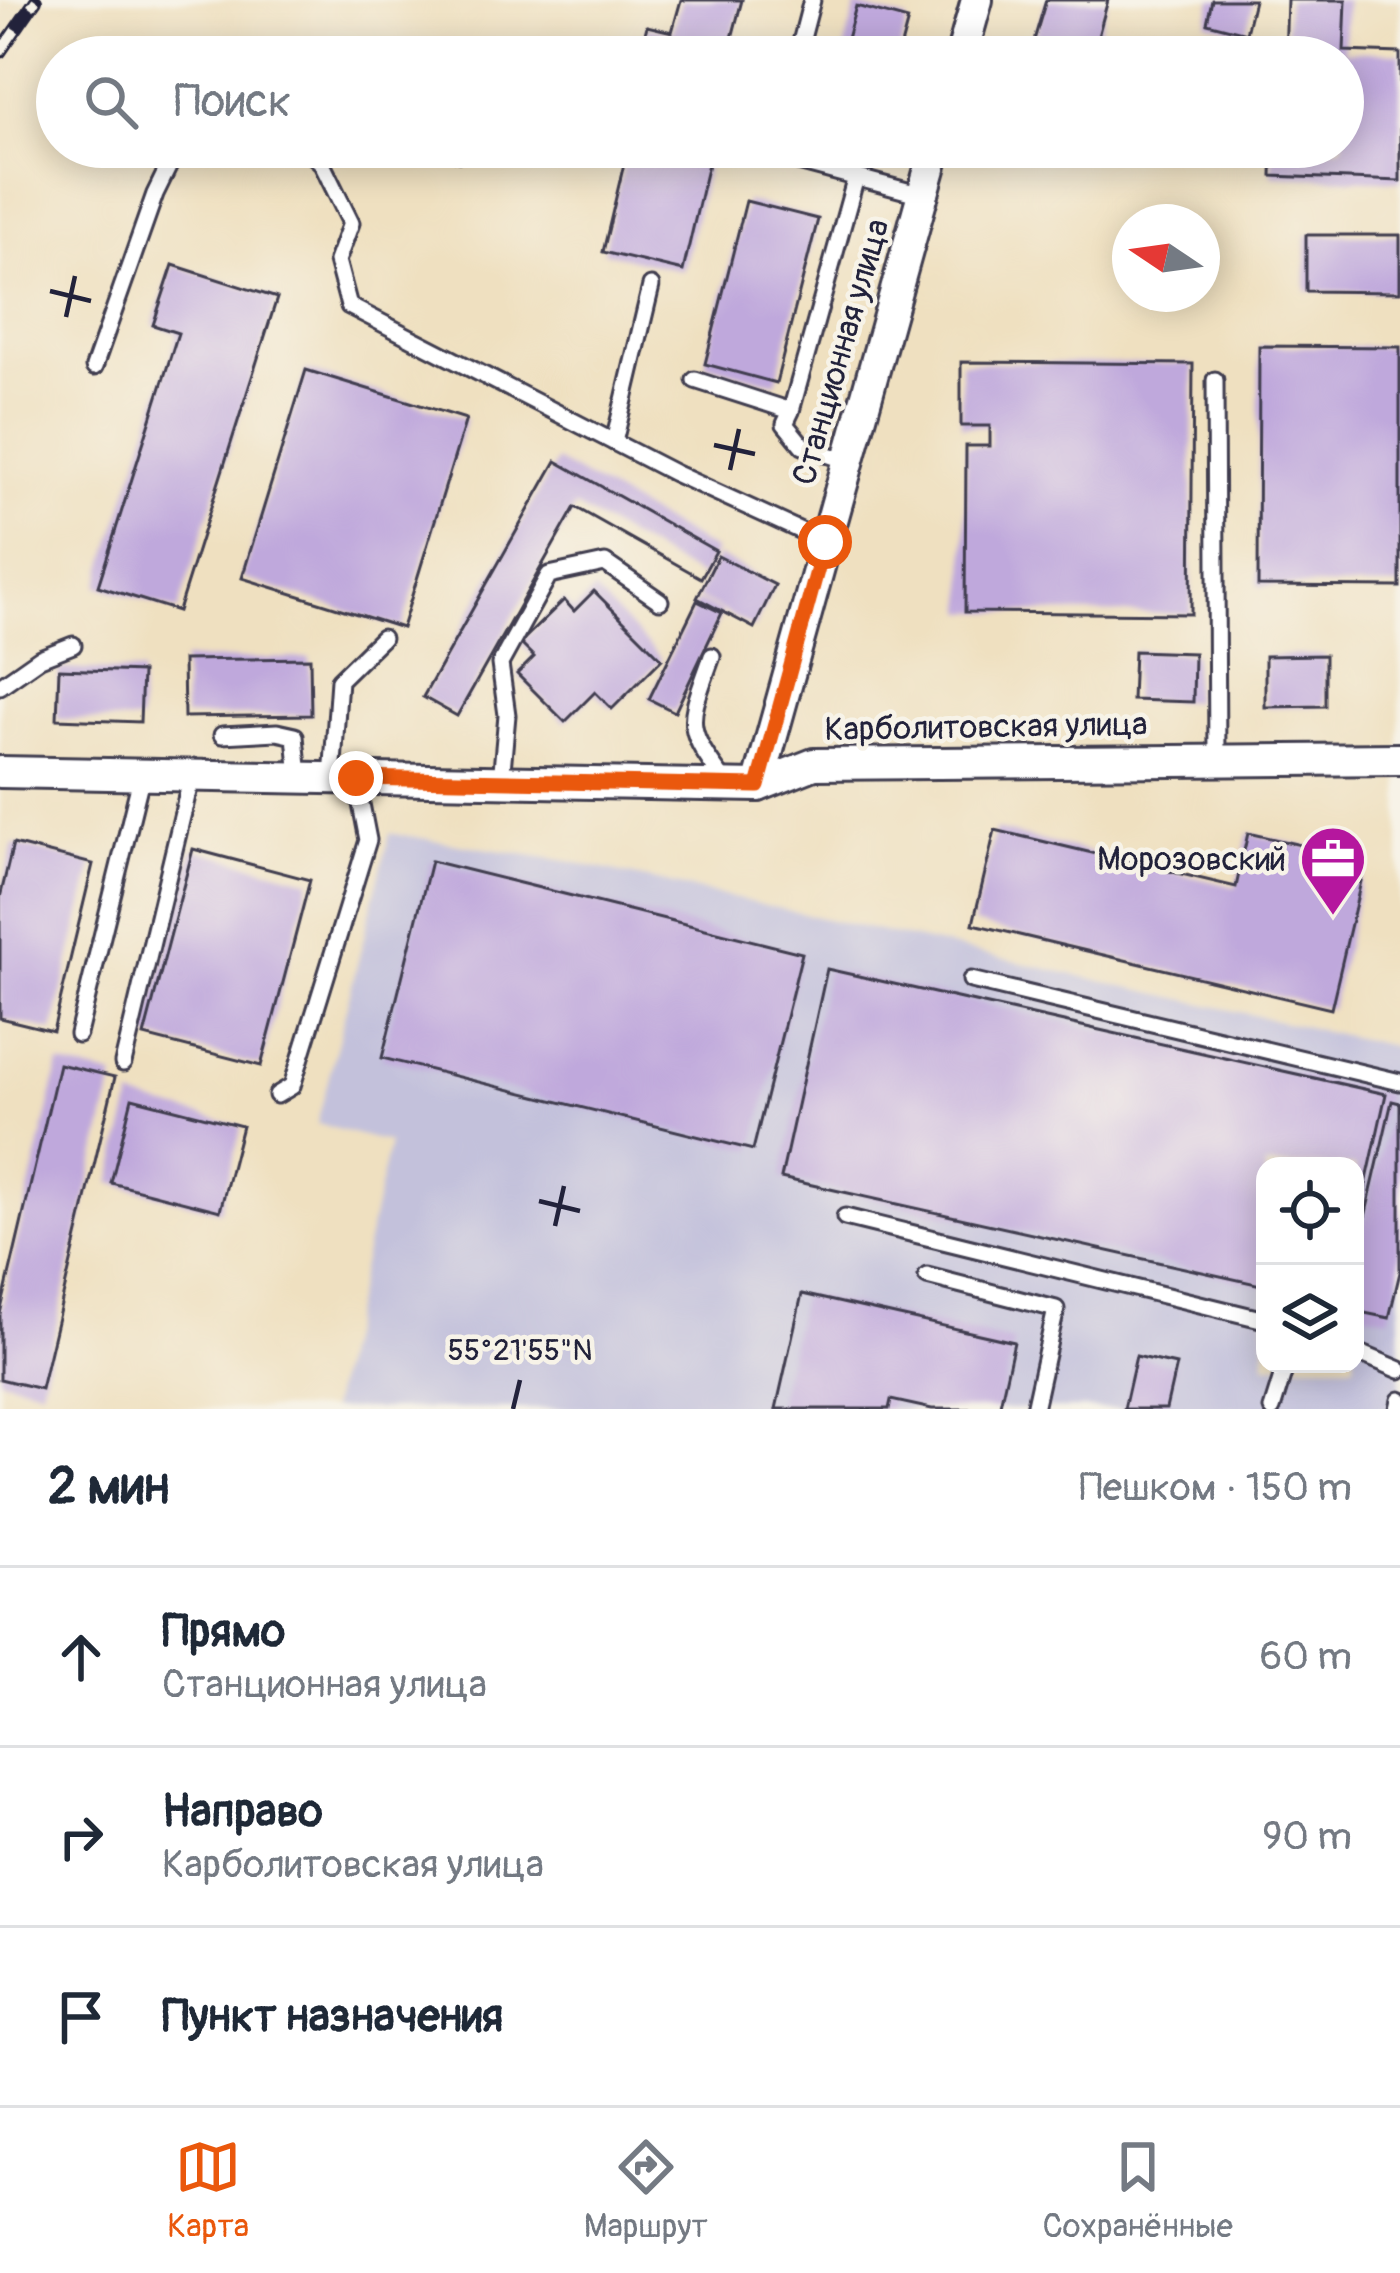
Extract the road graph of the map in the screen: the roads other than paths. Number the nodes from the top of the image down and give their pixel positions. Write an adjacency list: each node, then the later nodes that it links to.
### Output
1 (812, 0): 3 (lane)
2 (977, 0): 4 (street)
3 (803, 36)
4 (967, 36)
5 (168, 168): 12 (lane)
6 (324, 168): 16 (lane)
7 (822, 168): 9 (lane)
8 (930, 168): 10 (street, Станционная улица)
9 (856, 177): 10 (lane); 15 (lane)
10 (922, 195): 17 (street, Станционная улица)
11 (651, 286): 16 (lane)
12 (94, 368)
13 (695, 380): 15 (lane)
14 (1214, 380): 26 (lane)
15 (791, 411): 17 (lane)
16 (614, 442): 18 (lane)
17 (848, 461): 18 (street, Станционная улица)
18 (825, 542): 33 (street, Станционная улица)
19 (659, 601): 32 (lane)
20 (382, 638): 31 (lane)
21 (73, 645): 23 (lane)
22 (712, 656): 33 (lane)
23 (0, 686)
24 (222, 735): 30 (lane)
25 (1400, 759): 26 (street, Карболитовская улица)
26 (1217, 760): 33 (street, Карболитовская улица)
27 (0, 772): 28 (street, Карболитовская улица)
28 (142, 774): 29 (street, Карболитовская улица); 35 (lane)
29 (192, 775): 30 (street, Карболитовская улица); 36 (lane)
30 (299, 777): 31 (street, Карболитовская улица)
31 (344, 778): 32 (street, Карболитовская улица); 38 (lane)
32 (500, 781): 33 (street, Карболитовская улица)
33 (743, 786)
34 (971, 980): 37 (lane)
35 (78, 1034)
36 (123, 1063)
37 (1400, 1082)
38 (277, 1095)
39 (845, 1217): 41 (lane)
40 (927, 1276): 45 (lane)
41 (1256, 1318)
42 (1364, 1356): 43 (lane)
43 (1400, 1370)
44 (1283, 1373): 46 (lane)
45 (1034, 1409)
46 (1272, 1409)

